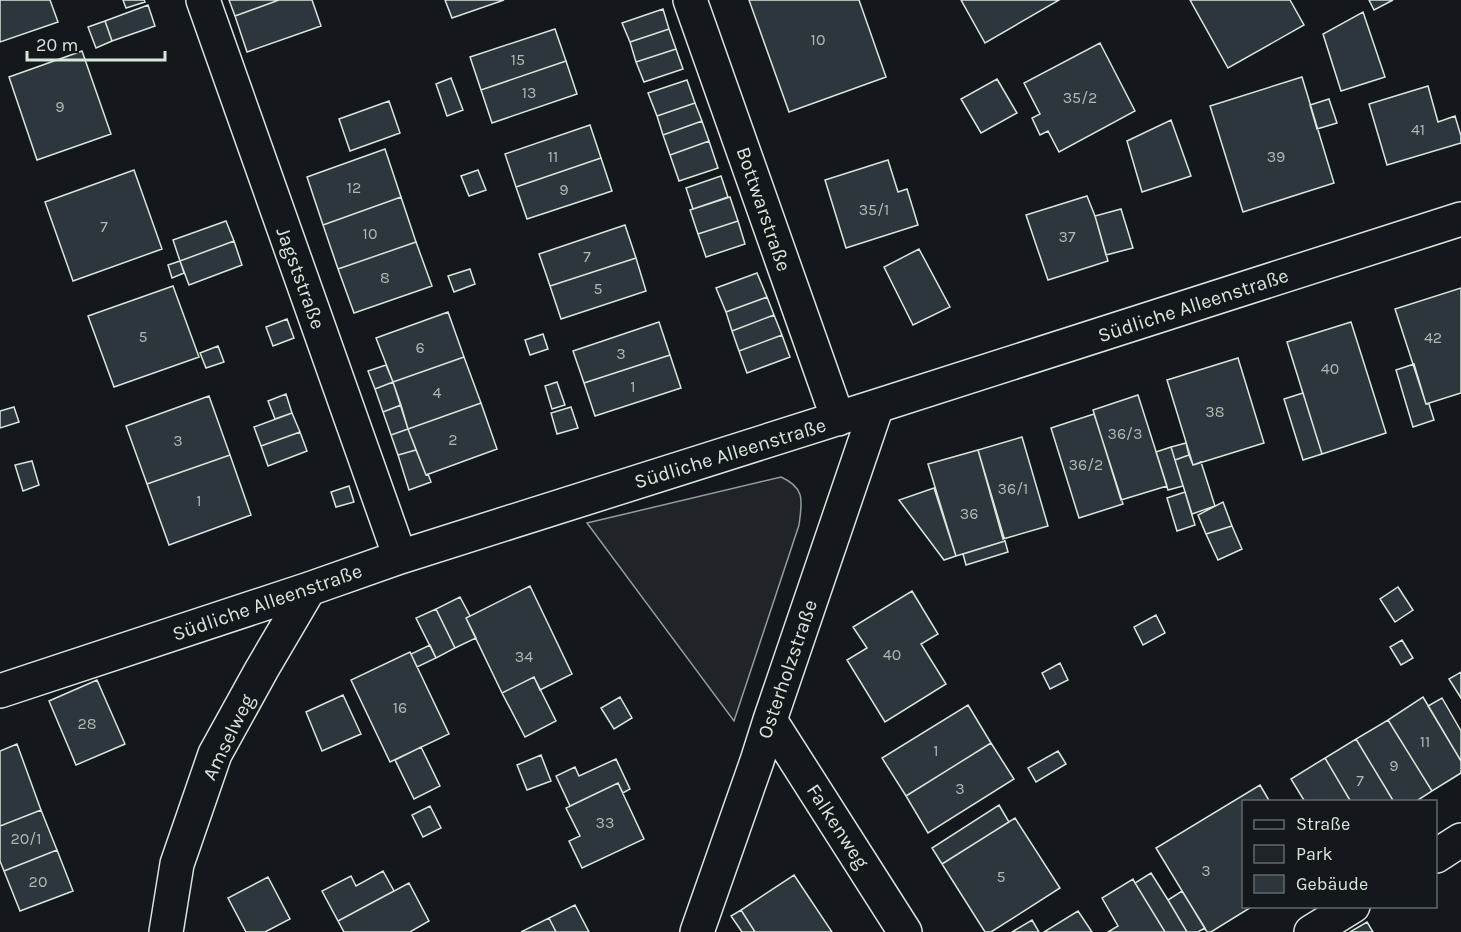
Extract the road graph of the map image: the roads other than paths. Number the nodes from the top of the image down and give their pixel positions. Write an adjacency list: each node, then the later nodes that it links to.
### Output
1 (203, 0): 6 (street, Jagststraße)
2 (690, 0): 5 (street, Bottwarstraße)
3 (1461, 219): 4 (street, Südliche Alleenstraße)
4 (877, 406): 5 (street, Südliche Alleenstraße); 9 (street, Osterholzstraße)
5 (838, 419): 6 (street, Südliche Alleenstraße)
6 (400, 556): 7 (street, Südliche Alleenstraße)
7 (309, 589): 8 (street, Südliche Alleenstraße); 13 (street, Amselweg)
8 (0, 691)
9 (770, 720): 14 (street, Osterholzstraße); 15 (street, Falkenweg)
10 (1461, 840): 11 (street)
11 (1437, 855)
12 (1350, 908): 16 (street)
13 (165, 932)
14 (697, 932)
15 (906, 932)
16 (1311, 932)

